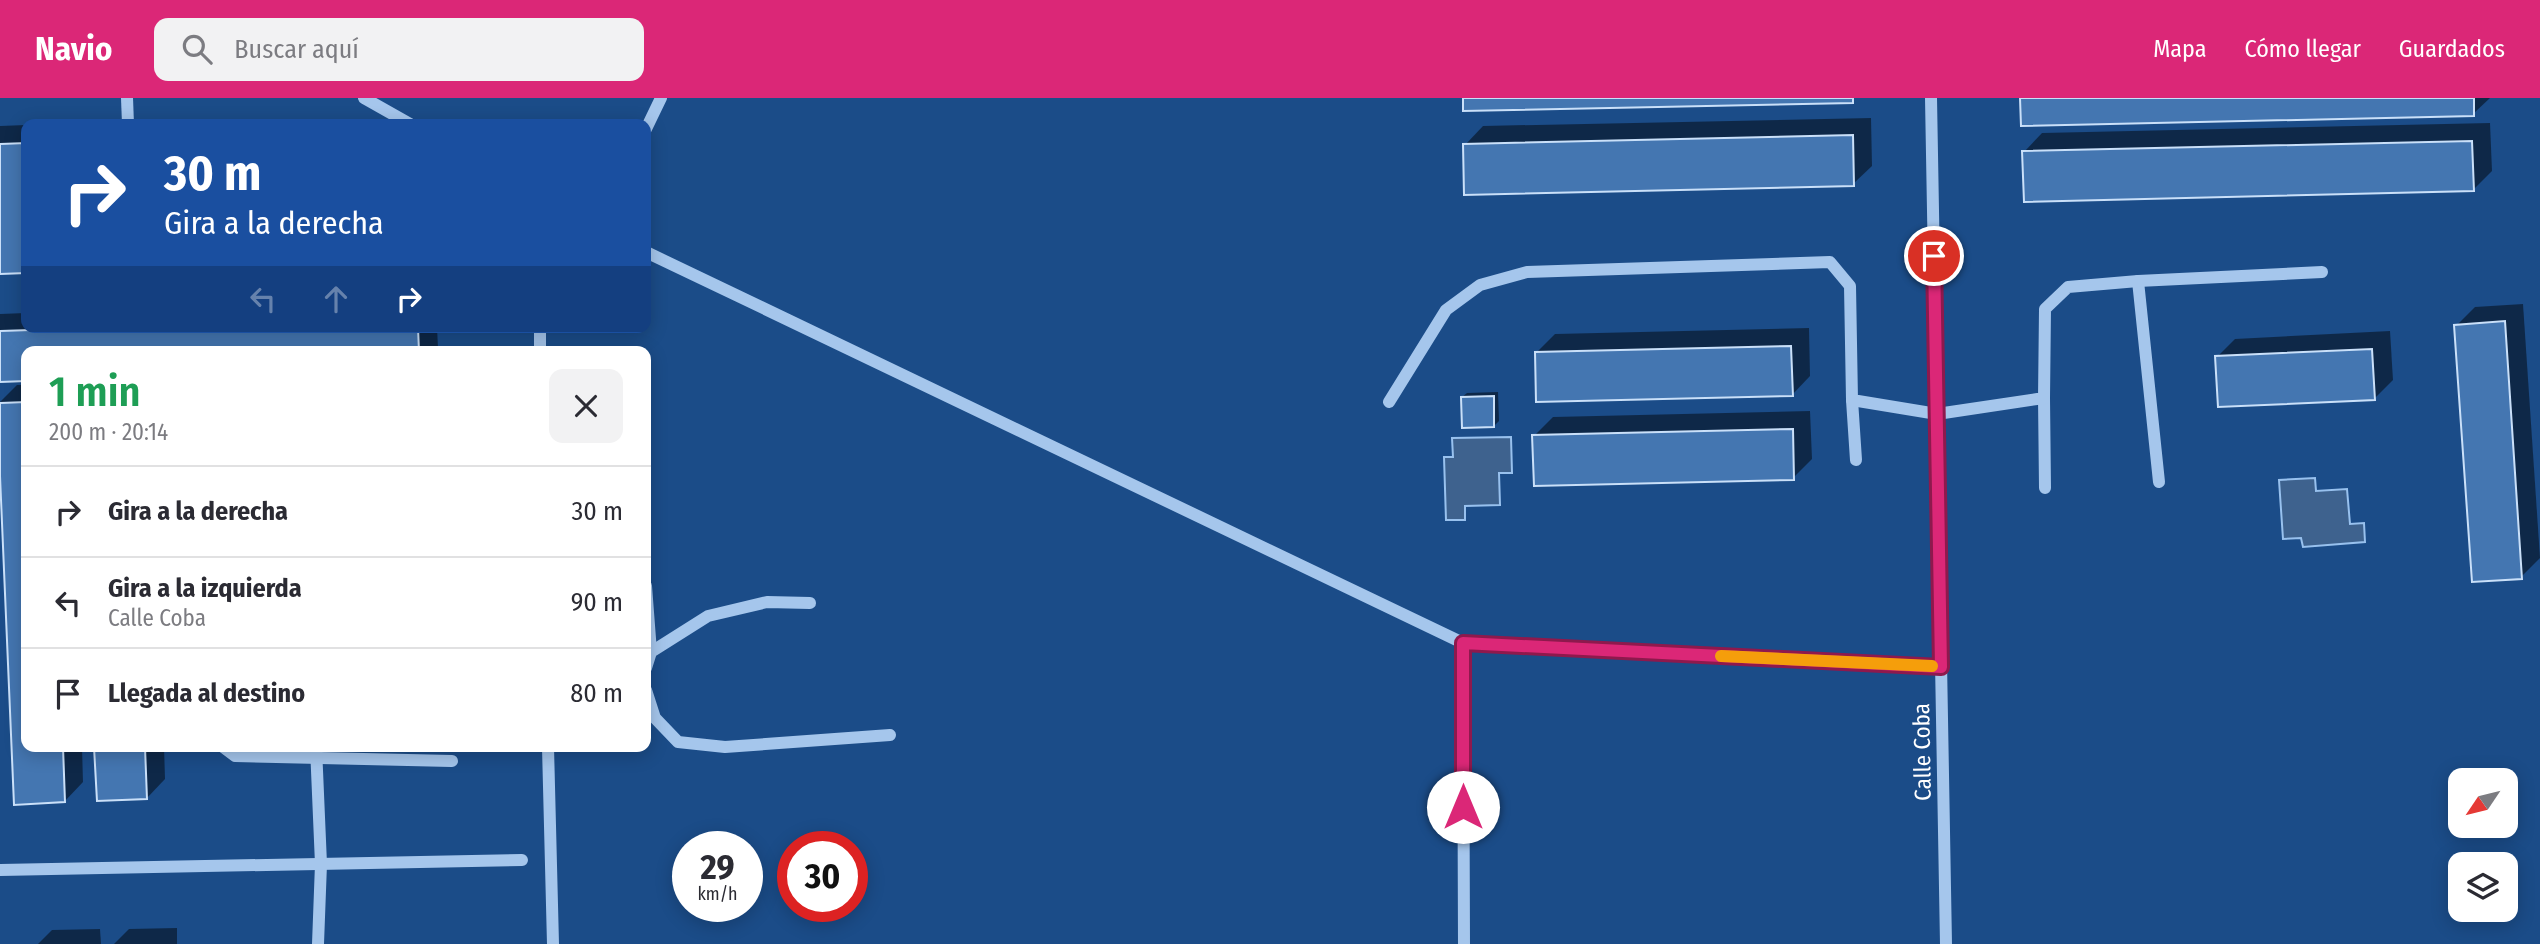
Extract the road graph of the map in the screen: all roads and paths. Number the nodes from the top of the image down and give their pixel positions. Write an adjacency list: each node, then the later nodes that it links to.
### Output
1 (127, 98): 5 (street)
2 (364, 98): 6 (street)
3 (661, 98): 7 (street)
4 (1931, 98): 14 (street, Calle Coba)
5 (128, 119)
6 (401, 119)
7 (651, 119)
8 (651, 254): 19 (street)
9 (2322, 272): 10 (street)
10 (2138, 281): 11 (street); 16 (street)
11 (2044, 398): 14 (street); 17 (street)
12 (1852, 400): 13 (street); 14 (street); 15 (street)
13 (1389, 402)
14 (1937, 414): 21 (street, Calle Coba)
15 (1856, 460)
16 (2159, 482)
17 (2045, 488)
18 (810, 603): 20 (street)
19 (1463, 643): 21 (street); 33 (street)
20 (651, 652)
21 (1941, 667): 34 (street, Calle Coba)
22 (651, 706): 23 (street)
23 (890, 734)
24 (229, 752): 26 (street)
25 (548, 752): 32 (street)
26 (316, 753): 27 (street); 29 (street)
27 (452, 761)
28 (522, 860): 29 (street)
29 (321, 864): 30 (street); 31 (street)
30 (0, 870)
31 (318, 944)
32 (553, 944)
33 (1464, 944)
34 (1945, 944)

